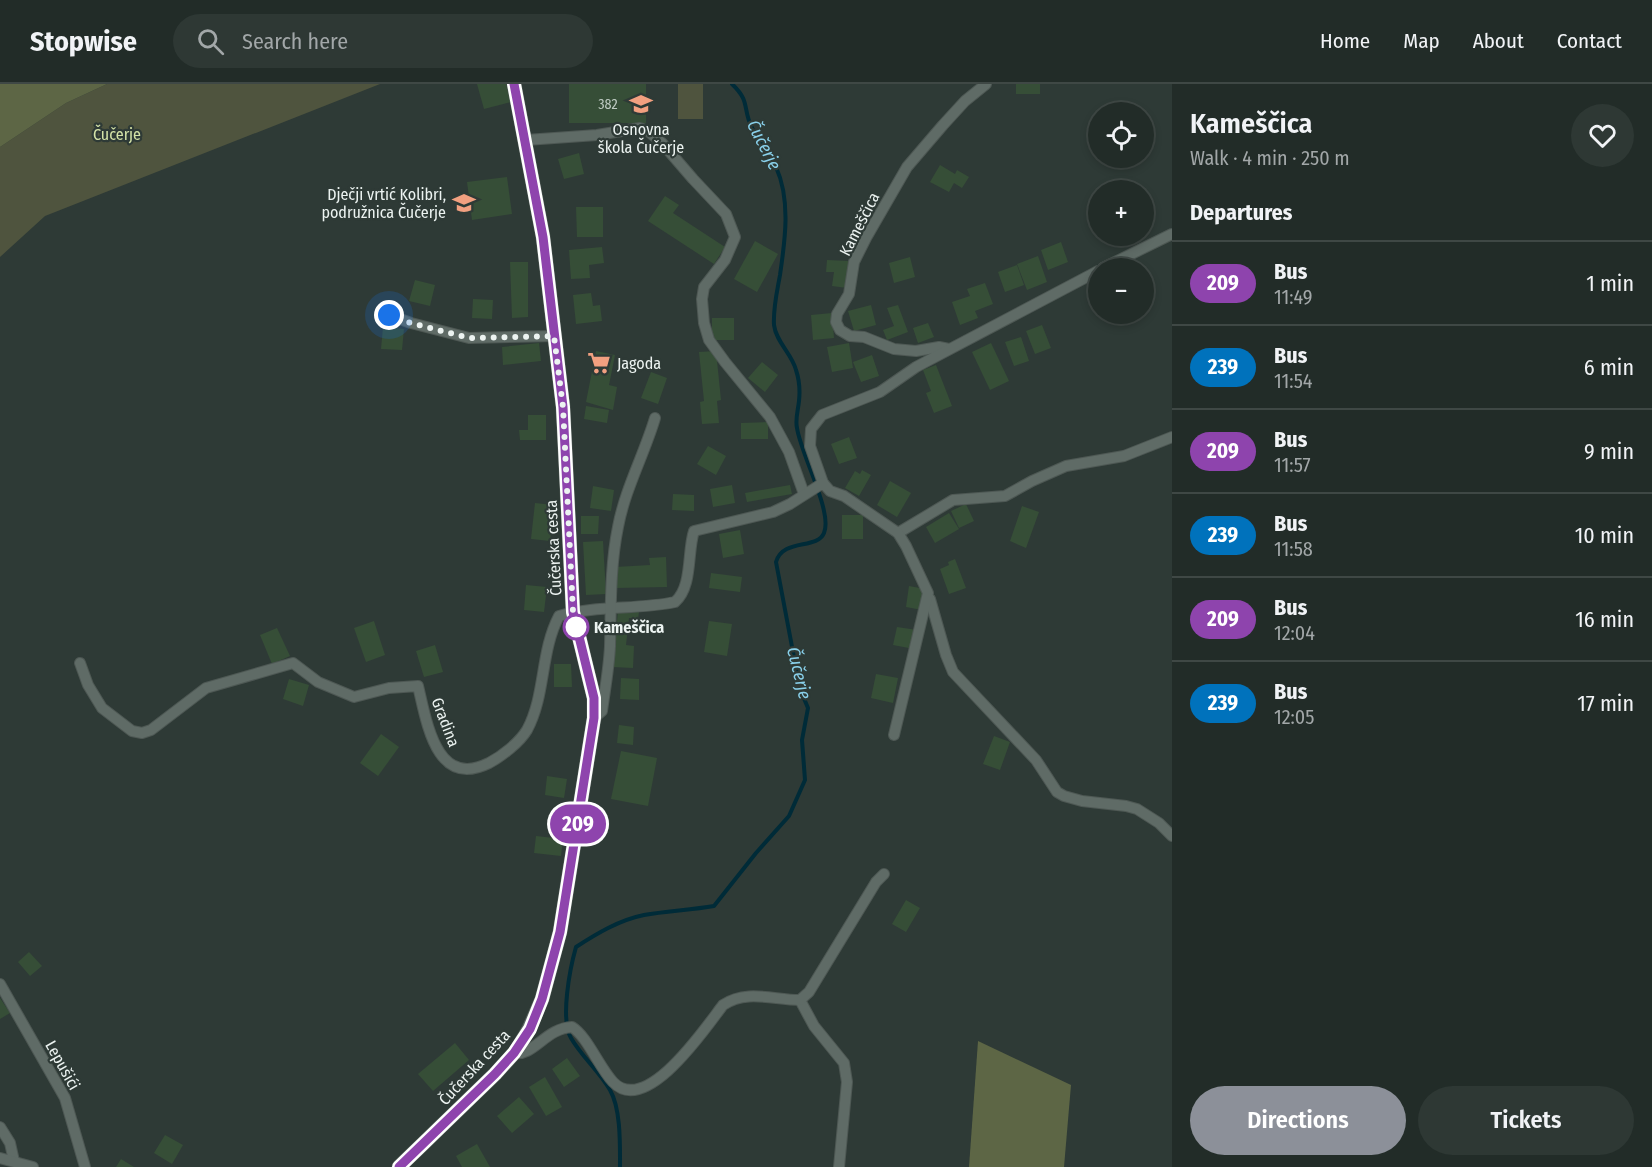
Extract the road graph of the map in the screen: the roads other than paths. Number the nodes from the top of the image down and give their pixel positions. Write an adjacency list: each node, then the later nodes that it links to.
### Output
1 (514, 84): 3 (street, Čučerska cesta)
2 (986, 84): 9 (street, Kameščica)
3 (526, 140): 8 (street, Čučerska cesta); 12 (street)
4 (1172, 234): 5 (street)
5 (1123, 258)
6 (1088, 276): 9 (street, Kameščica)
7 (389, 315): 8 (street)
8 (554, 336): 16 (street, Čučerska cesta)
9 (949, 349): 12 (street, Kameščica)
10 (655, 418): 15 (street)
11 (1172, 437): 13 (street)
12 (815, 488): 13 (street); 15 (street)
13 (898, 533): 14 (street)
14 (928, 593): 19 (street); 20 (street)
15 (610, 609): 16 (street); 18 (street)
16 (573, 612): 17 (street, Gradina); 18 (street, Čučerska cesta)
17 (80, 663)
18 (594, 718): 24 (street, Čučerska cesta)
19 (894, 735)
20 (1172, 836)
21 (884, 874): 23 (street)
22 (0, 984): 29 (street, Lepušići)
23 (800, 1000): 24 (street); 31 (street)
24 (514, 1053): 30 (street, Čučerska cesta)
25 (0, 1127): 27 (street)
26 (0, 1158): 27 (street)
27 (14, 1161): 28 (street)
28 (33, 1167)
29 (85, 1167)
30 (399, 1167)
31 (839, 1167)

